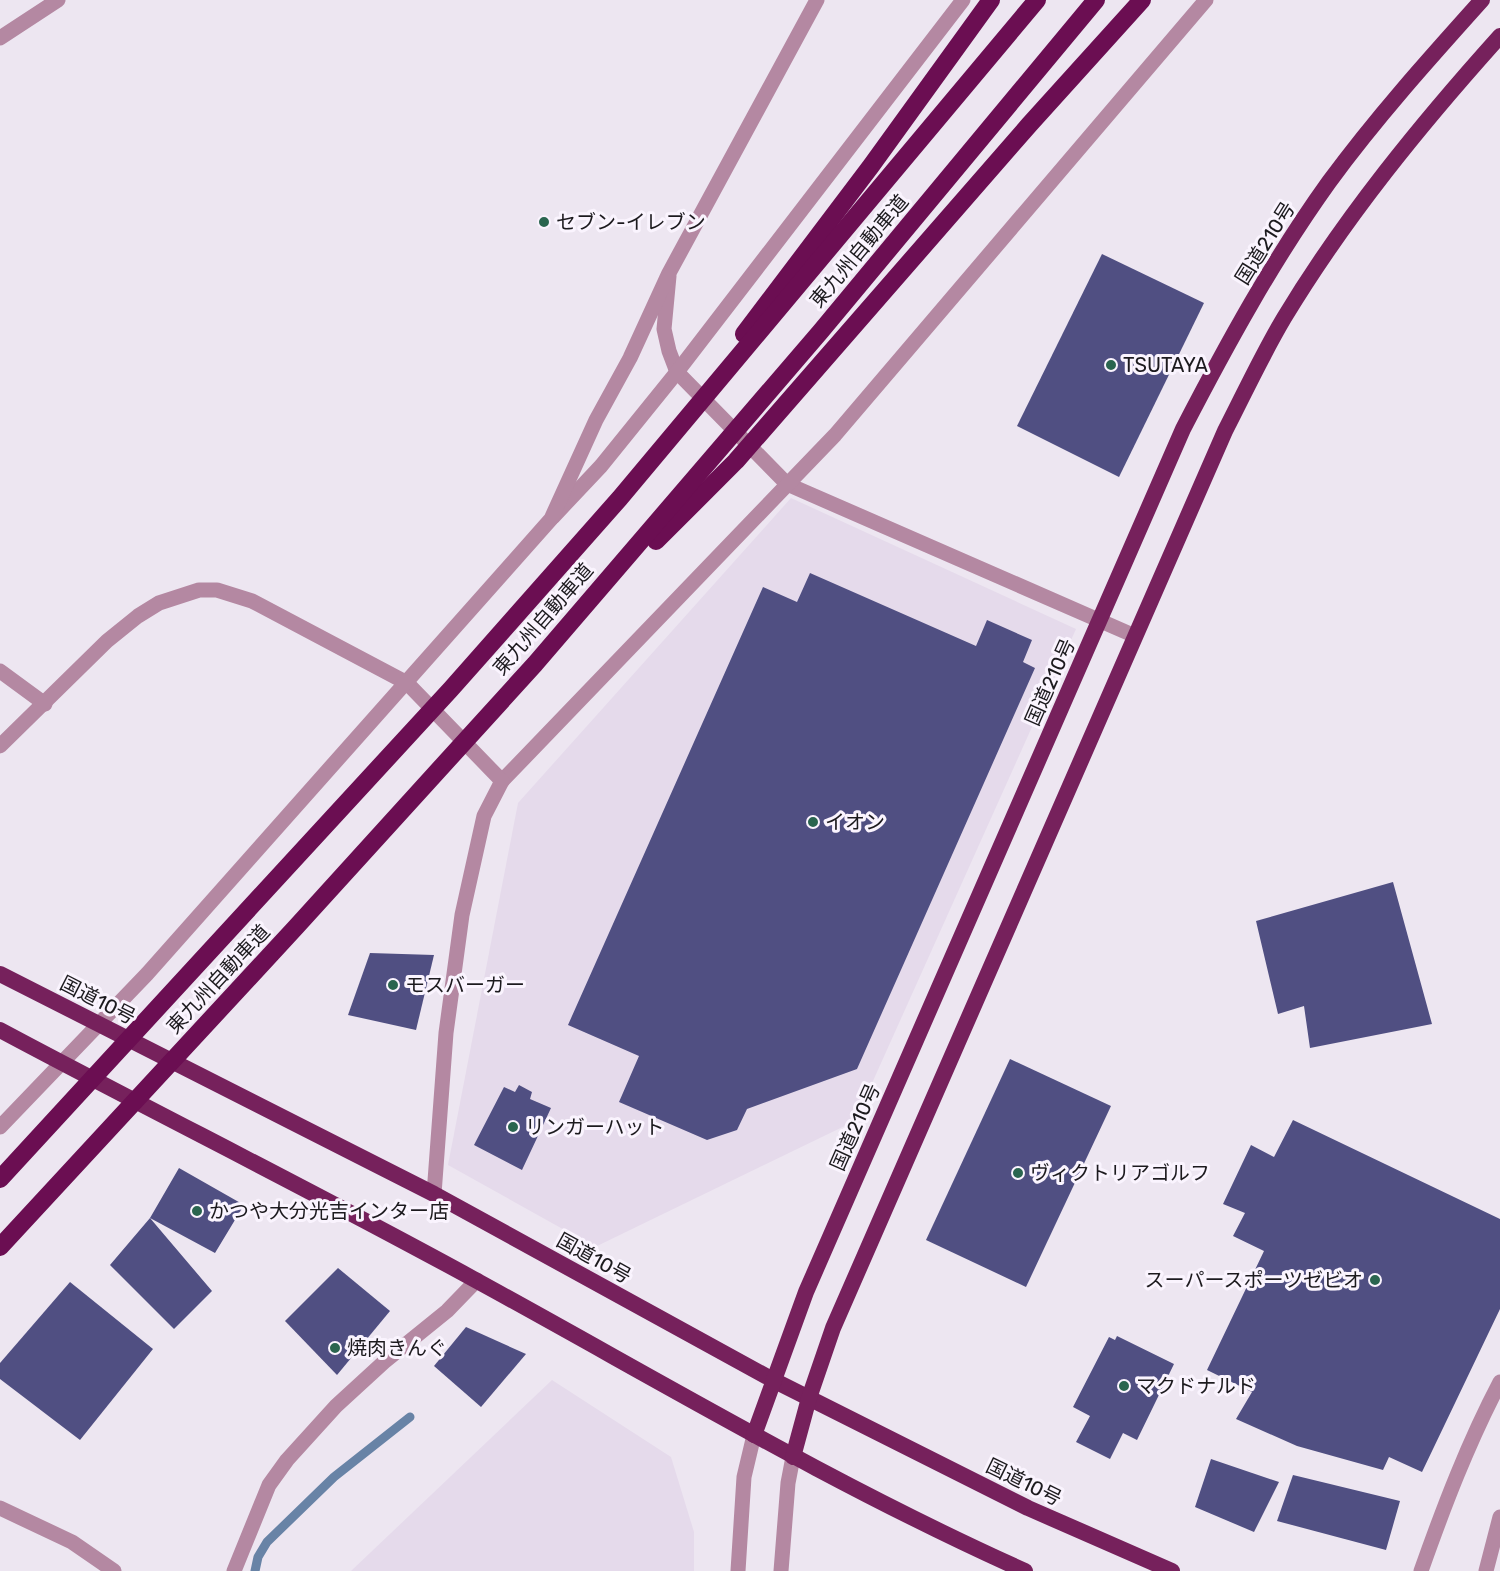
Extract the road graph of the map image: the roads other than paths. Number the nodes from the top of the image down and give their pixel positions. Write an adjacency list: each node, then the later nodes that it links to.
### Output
1 (58, 0): 11 (street)
2 (817, 0): 12 (street)
3 (963, 0): 13 (street)
4 (990, 0): 15 (highway, bridge)
5 (1037, 0): 15 (highway, 東九州自動車道, bridge)
6 (1096, 0): 19 (highway, 東九州自動車道, bridge)
7 (1142, 0): 19 (highway, bridge)
8 (1206, 0): 14 (street)
9 (1482, 0): 17 (highway, 国道210号)
10 (1500, 36): 18 (highway)
11 (0, 38)
12 (669, 273): 13 (street); 16 (street)
13 (676, 372): 14 (street); 16 (street)
14 (787, 484): 17 (street); 24 (street)
15 (620, 498): 30 (highway, 東九州自動車道, bridge)
16 (551, 519): 21 (street)
17 (1101, 619): 18 (street); 34 (highway, 国道210号)
18 (1135, 636): 36 (highway)
19 (535, 664): 32 (highway, 東九州自動車道, bridge)
20 (0, 671): 22 (street)
21 (407, 683): 22 (street); 24 (street); 26 (street)
22 (45, 704): 23 (street)
23 (0, 746)
24 (502, 781): 31 (street)
25 (0, 974): 26 (highway, 国道10号)
26 (99, 1024): 28 (street); 31 (highway, 国道10号)
27 (0, 1030): 28 (highway)
28 (62, 1063): 29 (street); 33 (highway)
29 (0, 1127)
30 (0, 1179)
31 (434, 1194): 34 (highway, 国道10号)
32 (0, 1246)
33 (477, 1280): 37 (highway); 42 (street)
34 (773, 1380): 36 (highway, 国道10号); 37 (highway, 国道210号)
35 (1499, 1386): 47 (street)
36 (809, 1398): 38 (highway); 46 (highway, 国道10号)
37 (754, 1435): 38 (highway); 43 (street)
38 (793, 1457): 44 (street); 45 (highway)
39 (0, 1508): 41 (street)
40 (1500, 1517): 48 (street)
41 (114, 1571)
42 (234, 1571)
43 (738, 1571)
44 (781, 1571)
45 (1025, 1571)
46 (1172, 1571)
47 (1420, 1571)
48 (1486, 1571)

